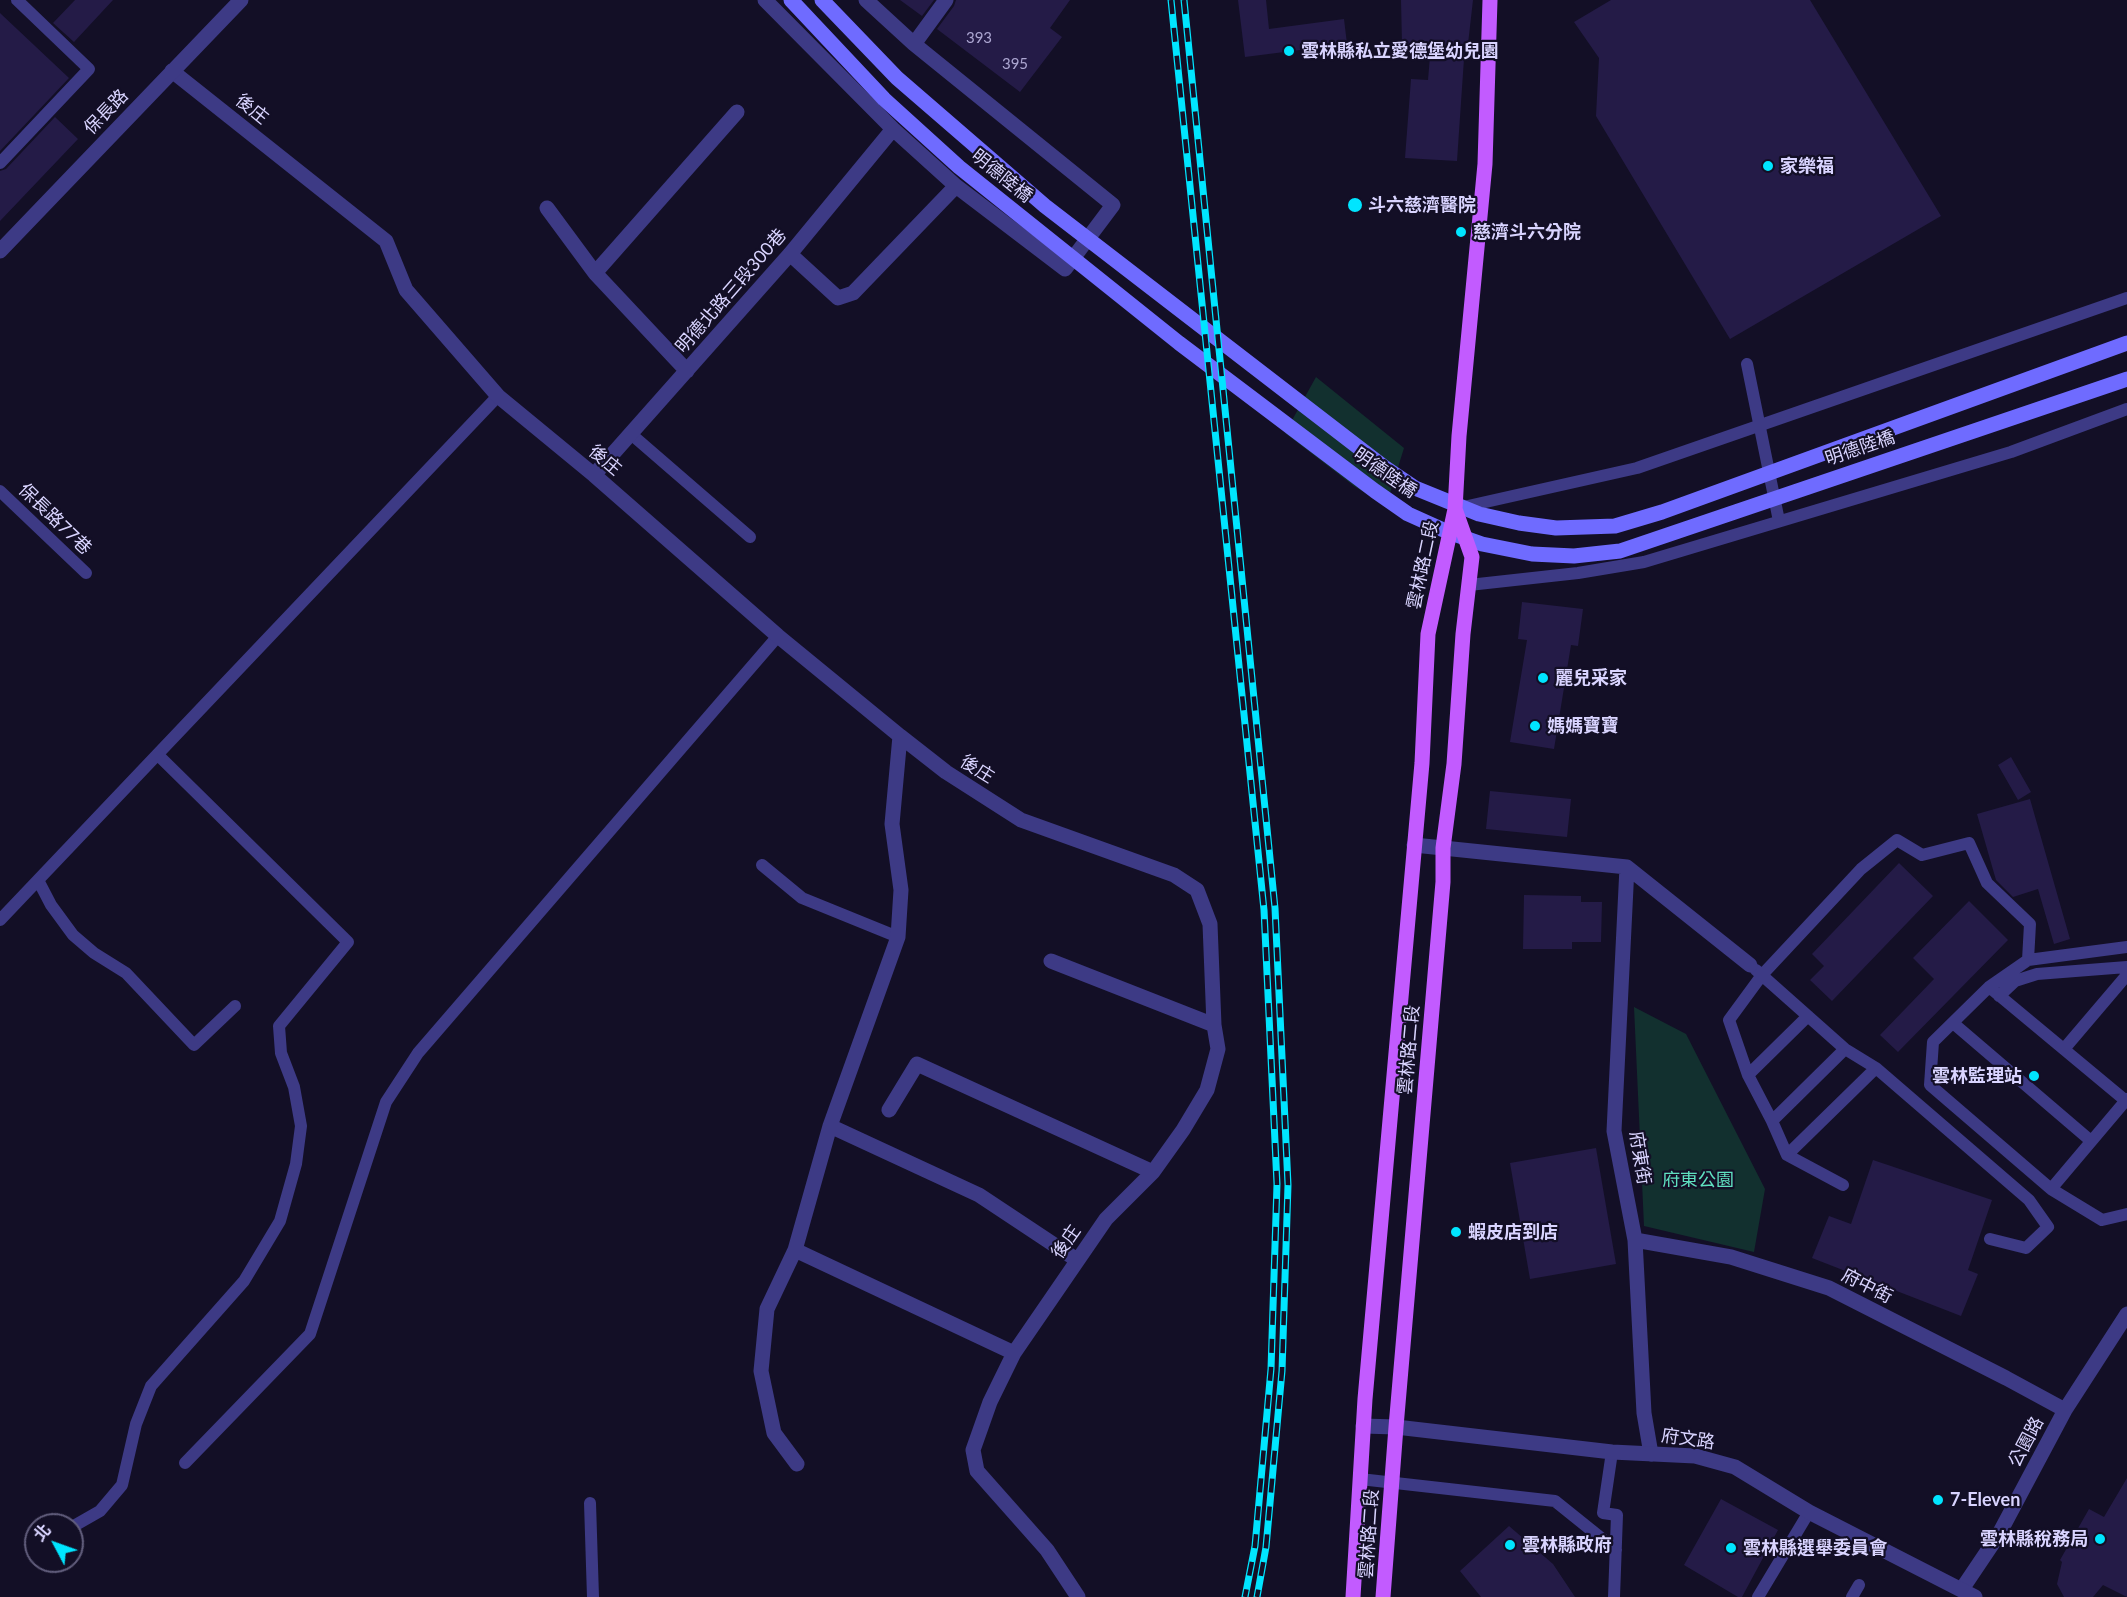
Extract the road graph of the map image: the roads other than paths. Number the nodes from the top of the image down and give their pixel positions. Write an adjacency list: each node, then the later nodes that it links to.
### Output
1 (17, 0): 13 (lane)
2 (241, 0): 10 (street, 保長路)
3 (765, 0): 12 (street)
4 (791, 0): 23 (main road, 明德陸橋)
5 (822, 0): 20 (main road, 明德陸橋)
6 (866, 0): 9 (street)
7 (946, 0): 9 (street)
8 (1490, 0): 30 (main road, 雲林路二段)
9 (914, 44): 14 (street)
10 (172, 71): 16 (street, 保長路); 24 (street, 後庄)
11 (737, 112): 18 (street)
12 (893, 129): 14 (street); 17 (street, 明德北路三段300巷)
13 (0, 163)
14 (956, 186): 17 (street)
15 (547, 208): 18 (street)
16 (0, 251)
17 (790, 254): 22 (street, 明德北路三段300巷)
18 (595, 273): 22 (street)
19 (2127, 298): 26 (lane)
20 (2127, 343)
21 (1747, 364): 26 (lane)
22 (687, 371): 27 (street, 明德北路三段300巷)
23 (2127, 379)
24 (498, 396): 28 (street, 後庄); 37 (lane)
25 (2127, 409): 31 (lane)
26 (1761, 424): 30 (lane); 31 (lane)
27 (631, 434): 28 (street, 明德北路三段300巷); 32 (lane)
28 (594, 475): 35 (street, 後庄)
29 (0, 491): 33 (lane, 保長路77巷)
30 (1455, 509): 34 (main road, 雲林路二段); 38 (main road, 雲林路二段)
31 (1779, 520): 34 (lane)
32 (750, 537)
33 (86, 573)
34 (1468, 585): 39 (main road, 雲林路二段)
35 (778, 636): 36 (street, 後庄); 81 (lane)
36 (900, 736): 44 (street); 55 (street, 後庄)
37 (158, 754): 42 (lane); 87 (lane)
38 (1414, 845): 39 (street); 77 (main road, 雲林路二段)
39 (1443, 848): 41 (street); 78 (main road, 雲林路二段)
40 (762, 865): 44 (lane)
41 (1627, 867): 48 (street); 71 (street, 府東街)
42 (38, 880): 43 (lane); 52 (lane)
43 (0, 920)
44 (898, 937): 63 (street)
45 (2127, 947): 46 (lane)
46 (2028, 960): 48 (lane); 50 (lane)
47 (1051, 961): 55 (street)
48 (1756, 970): 53 (lane); 59 (lane)
49 (2127, 970): 51 (lane); 57 (lane)
50 (1989, 987): 51 (lane); 54 (lane)
51 (2000, 996): 57 (lane)
52 (235, 1006)
53 (1808, 1016): 56 (lane); 59 (lane)
54 (1953, 1023): 64 (lane); 68 (lane)
55 (1215, 1025): 66 (street, 後庄)
56 (1845, 1048): 58 (lane); 62 (lane)
57 (2064, 1049): 60 (lane)
58 (1876, 1068): 65 (lane); 70 (lane)
59 (1749, 1076): 62 (lane)
60 (2126, 1100): 64 (lane)
61 (889, 1110): 66 (street)
62 (1772, 1121): 65 (lane)
63 (830, 1126): 72 (street); 73 (street)
64 (2091, 1141): 68 (lane)
65 (1787, 1155): 67 (lane)
66 (1153, 1172): 73 (street, 後庄)
67 (1843, 1185)
68 (2051, 1189): 69 (lane)
69 (2127, 1214)
70 (1990, 1239)
71 (1635, 1240): 76 (street, 府中街); 80 (street, 府東街)
72 (795, 1250): 75 (street); 82 (street)
73 (1077, 1260): 75 (street, 後庄)
74 (2127, 1314): 76 (street, 公園路)
75 (1014, 1353): 92 (street, 後庄)
76 (2065, 1410): 90 (street, 公園路)
77 (1363, 1426): 78 (street, 府文路); 83 (main road, 雲林路二段)
78 (1396, 1427): 79 (street, 府文路); 84 (main road, 雲林路二段)
79 (1612, 1452): 80 (street, 府文路); 88 (lane)
80 (1652, 1454): 86 (street, 府文路)
81 (185, 1463)
82 (797, 1464)
83 (1360, 1479): 84 (lane); 93 (main road, 雲林路二段)
84 (1392, 1482): 88 (lane); 94 (main road, 雲林路二段)
85 (590, 1503): 91 (lane)
86 (1809, 1512): 90 (street, 府文路); 96 (lane)
87 (84, 1520)
88 (1616, 1550): 95 (lane)
89 (1859, 1585): 97 (lane)
90 (1969, 1593)
91 (593, 1597)
92 (1078, 1597)
93 (1353, 1597)
94 (1383, 1597)
95 (1614, 1597)
96 (1758, 1597)
97 (1852, 1597)

